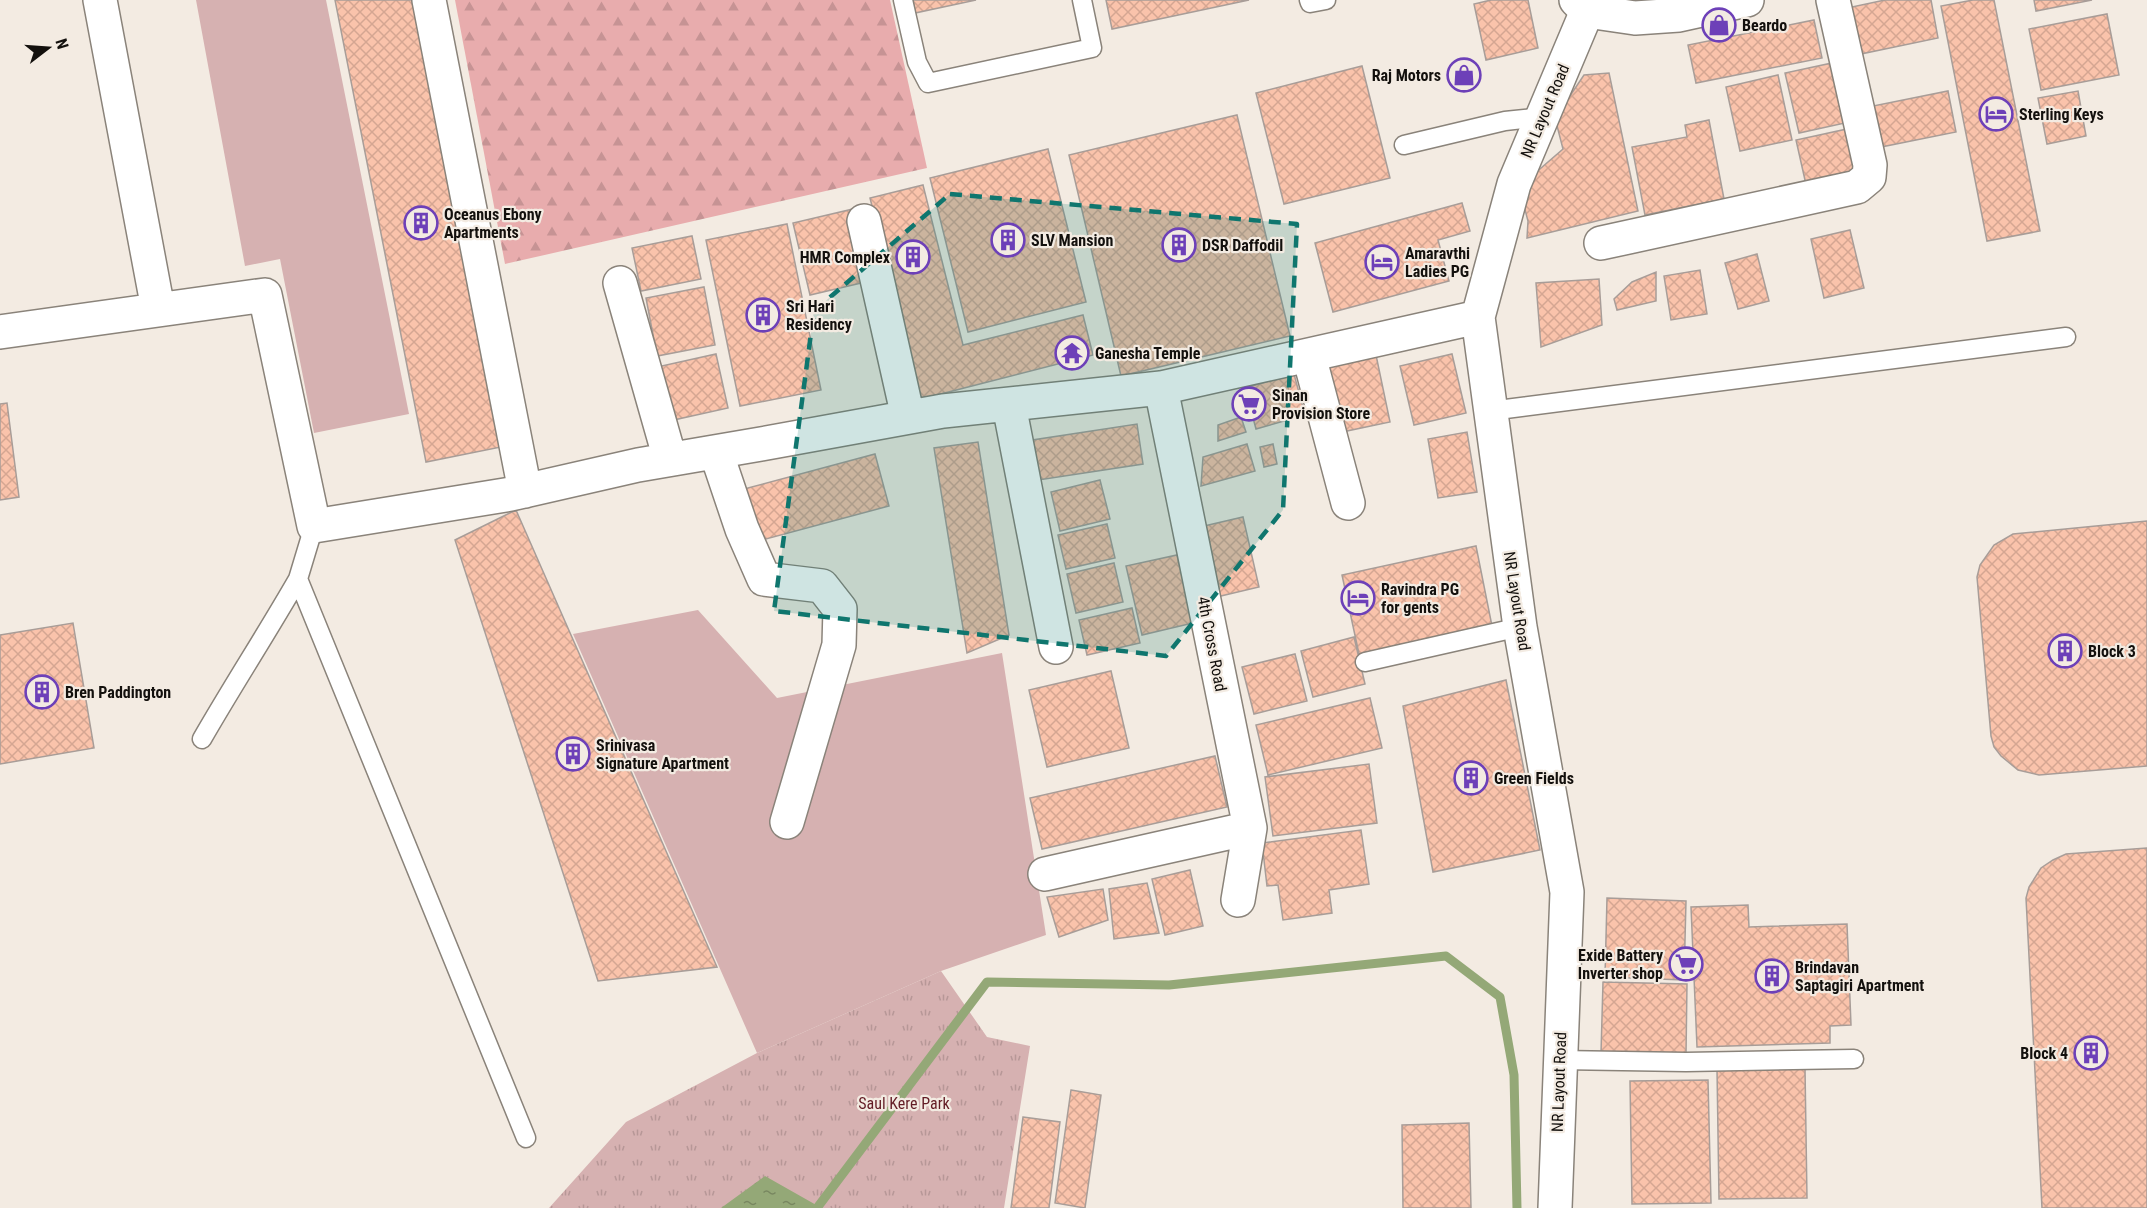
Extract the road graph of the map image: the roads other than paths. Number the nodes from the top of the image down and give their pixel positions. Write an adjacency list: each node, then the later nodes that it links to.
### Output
1 (100, 0): 15 (street)
2 (429, 0): 26 (street)
3 (903, 0): 4 (lane)
4 (1082, 0)
5 (1309, 0): 6 (lane)
6 (1326, 0)
7 (1747, 0): 9 (street)
8 (1833, 0): 13 (street)
9 (1582, 6): 10 (street, NR Layout Road)
10 (1543, 117): 11 (lane); 16 (street, NR Layout Road)
11 (1404, 145)
12 (864, 221): 23 (street)
13 (1601, 243)
14 (621, 283): 25 (street)
15 (158, 309): 17 (street); 28 (street)
16 (1478, 317): 19 (street); 22 (street, NR Layout Road)
17 (0, 332)
18 (2066, 337): 22 (lane)
19 (1309, 356): 20 (street); 27 (street)
20 (1161, 388): 21 (street); 35 (street, 4th Cross Road)
21 (1009, 405): 23 (street); 31 (street)
22 (1490, 411): 30 (street, NR Layout Road)
23 (908, 417): 24 (street)
24 (716, 452): 25 (street); 34 (street)
25 (670, 459): 26 (street)
26 (525, 491): 28 (street)
27 (1348, 503)
28 (314, 526): 29 (lane)
29 (298, 579): 33 (lane); 40 (lane)
30 (1520, 627): 32 (lane); 39 (street, NR Layout Road)
31 (1056, 647)
32 (1365, 662)
33 (202, 739)
34 (787, 822)
35 (1250, 828): 36 (street); 37 (street, 4th Cross Road)
36 (1045, 874)
37 (1238, 900)
38 (1854, 1059): 39 (lane)
39 (1559, 1060): 41 (street, NR Layout Road)
40 (525, 1138)
41 (1555, 1208)

